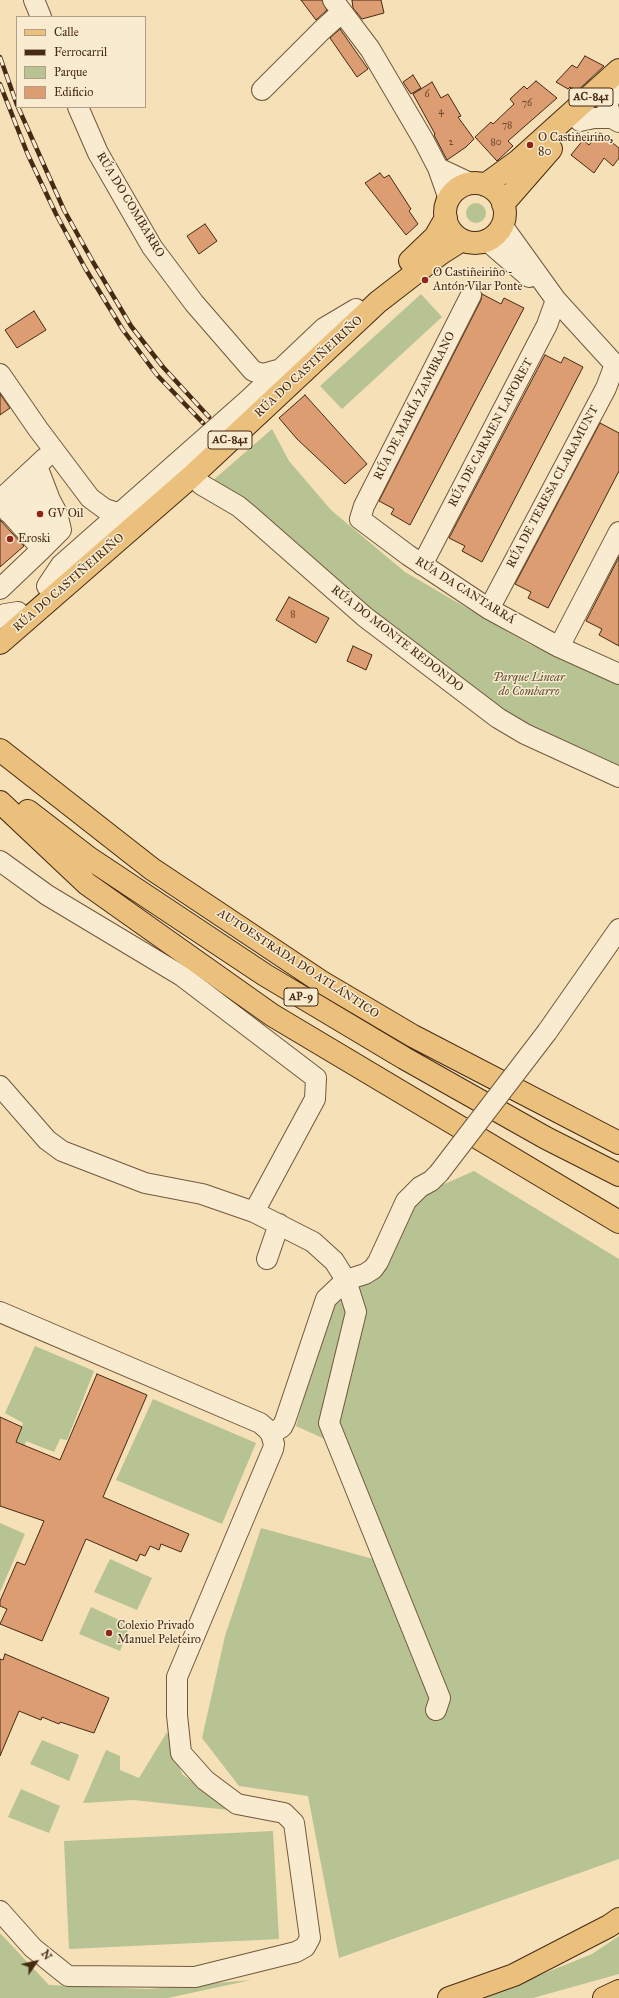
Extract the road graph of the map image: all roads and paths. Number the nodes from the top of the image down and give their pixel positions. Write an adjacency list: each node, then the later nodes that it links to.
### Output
1 (34, 0): 3 (street)
2 (337, 6): 5 (street); 9 (street)
3 (41, 16)
4 (618, 81): 7 (street); 8 (main road, AC-841); 10 (main road, RÚA DO CASTIÑEIRIÑO / AC-841)
5 (262, 90)
6 (78, 108): 20 (street, RÚA DO COMBARRO)
7 (615, 120): 8 (street)
8 (580, 121): 12 (main road, AC-841)
9 (438, 168): 10 (street); 11 (street)
10 (477, 184): 11 (main road, RÚA DO CASTIÑEIRIÑO / AC-841); 12 (main road)
11 (447, 208): 13 (main road); 17 (main road, RÚA DO CASTIÑEIRIÑO / AC-841)
12 (502, 214): 14 (main road, AC-841); 16 (street)
13 (462, 240): 14 (main road); 25 (main road, RÚA DO CASTIÑEIRIÑO / AC-841)
14 (486, 240): 16 (street)
15 (471, 295): 29 (street, RÚA DE MARÍA ZAMBRANO)
16 (556, 300): 18 (street); 33 (street, RÚA DE CARMEN LAFORET)
17 (356, 309): 19 (street); 34 (main road, RÚA DO CASTIÑEIRIÑO / AC-841)
18 (617, 367): 36 (street, RÚA DE TERESA CLARAMUNT)
19 (277, 370): 20 (street); 22 (street)
20 (253, 371): 22 (street)
21 (0, 374): 23 (street)
22 (248, 400): 28 (street)
23 (54, 450): 24 (street); 26 (street)
24 (37, 466): 27 (street); 30 (street)
25 (192, 476): 39 (main road, RÚA DO CASTIÑEIRIÑO / AC-841); 43 (street, RÚA DO MONTE REDONDO)
26 (90, 498): 28 (street); 31 (street)
27 (54, 507): 30 (street); 30 (street)
28 (118, 513): 31 (street)
29 (360, 518): 33 (street, RÚA DA CANTARRÁ)
30 (17, 522): 35 (street)
31 (102, 528): 34 (street)
32 (619, 532): 40 (street)
33 (422, 565): 36 (street, RÚA DA CANTARRÁ)
34 (47, 586): 37 (main road, RÚA DO CASTIÑEIRIÑO / AC-841)
35 (0, 589)
36 (489, 609): 40 (street, RÚA DA CANTARRÁ)
37 (9, 615): 38 (main road, RÚA DO CASTIÑEIRIÑO / AC-841)
38 (0, 628)
39 (0, 643)
40 (559, 647): 41 (street, RÚA DA CANTARRÁ)
41 (619, 674)
42 (0, 750): 47 (main road, AUTOESTRADA DO ATLÁNTICO / AP-9)
43 (619, 777)
44 (0, 790): 52 (main road, AUTOESTRADA DO ATLÁNTICO / AP-9)
45 (0, 802): 54 (main road)
46 (0, 861): 53 (street)
47 (227, 919): 50 (main road); 51 (main road, AUTOESTRADA DO ATLÁNTICO / AP-9)
48 (619, 929): 57 (street, bridge)
49 (0, 1086): 53 (street)
50 (619, 1129)
51 (619, 1143)
52 (619, 1175)
53 (254, 1212): 55 (street)
54 (619, 1222)
55 (279, 1224): 56 (street); 57 (street)
56 (267, 1259)
57 (346, 1280): 59 (street); 60 (street)
58 (0, 1312): 59 (street)
59 (271, 1434): 61 (street)
60 (436, 1710)
61 (0, 1911)
62 (619, 1919): 64 (main road)
63 (619, 1991): 65 (main road)
64 (449, 1998)
65 (604, 1998)

